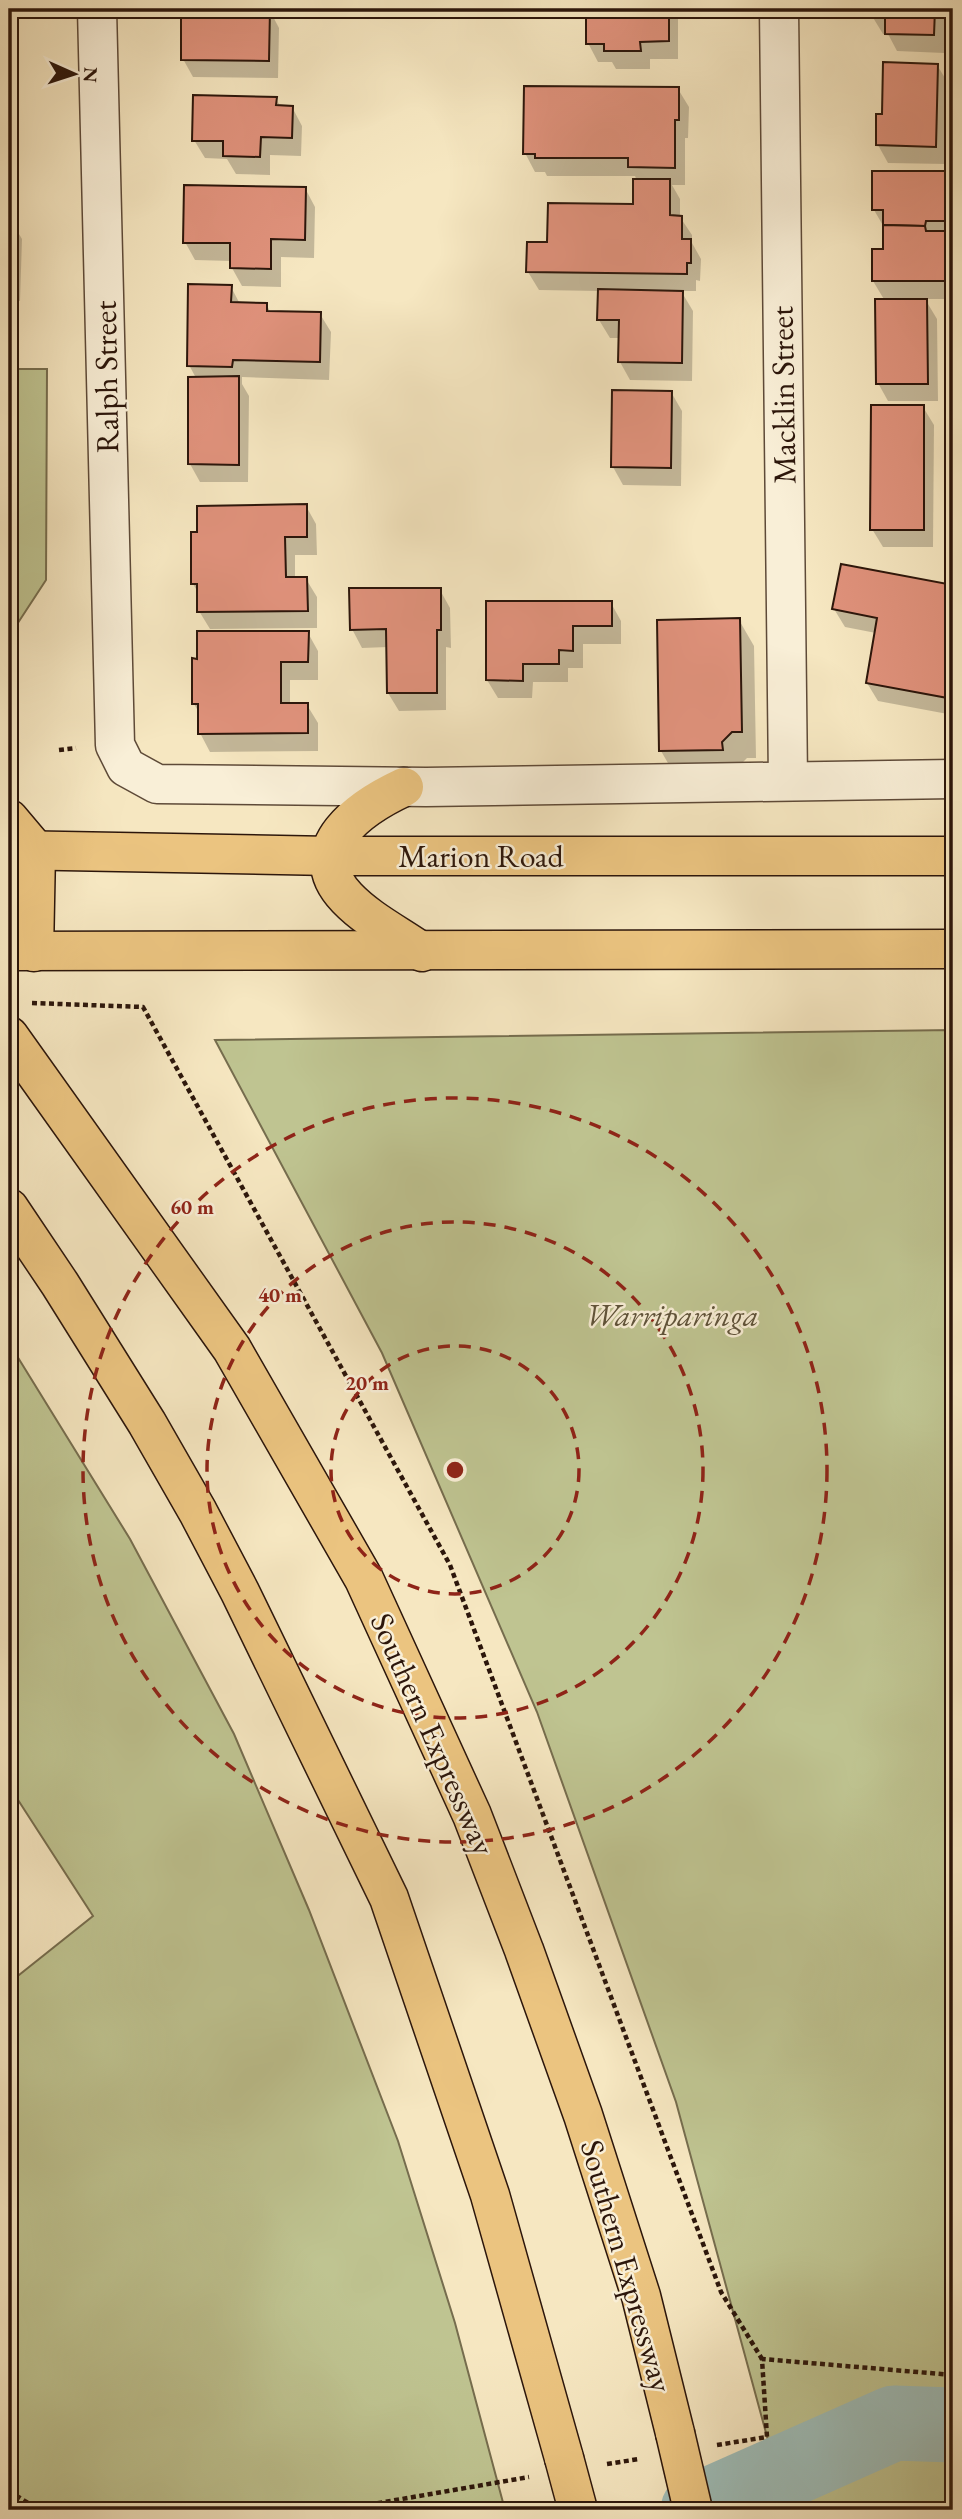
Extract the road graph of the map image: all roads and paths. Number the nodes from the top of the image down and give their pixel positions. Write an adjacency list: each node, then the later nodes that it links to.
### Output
1 (97, 9): 5 (street, Ralph Street)
2 (779, 9): 4 (street, Macklin Street)
3 (953, 779): 4 (street)
4 (788, 781): 5 (street)
5 (404, 787): 8 (main road)
6 (9, 819): 7 (main road)
7 (22, 850): 8 (main road, Marion Road); 11 (main road)
8 (331, 856): 9 (main road, Marion Road); 12 (main road)
9 (953, 856)
10 (953, 949): 12 (main road)
11 (21, 952): 12 (main road)
12 (422, 952)
13 (15, 1019): 15 (path); 21 (main road, Southern Expressway, bridge)
14 (9, 1208): 20 (main road, bridge)
15 (762, 2359): 16 (path); 17 (path)
16 (953, 2375)
17 (767, 2437)
18 (9, 2491): 19 (path)
19 (39, 2510)
20 (578, 2510)
21 (693, 2510)

